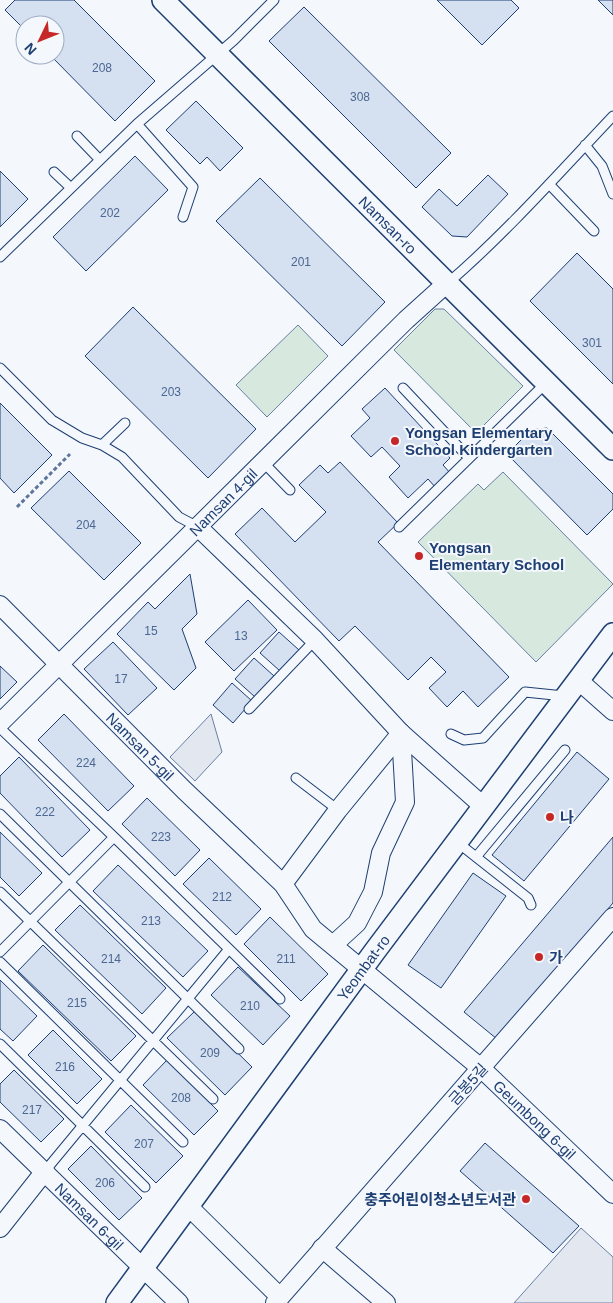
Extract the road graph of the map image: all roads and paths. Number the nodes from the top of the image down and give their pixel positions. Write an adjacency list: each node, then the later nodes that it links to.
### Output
1 (163, 0): 3 (street, Namsan-ro)
2 (274, 0): 3 (lane)
3 (217, 54): 5 (lane); 16 (street, Namsan-ro)
4 (613, 116): 7 (lane)
5 (137, 124): 8 (lane); 13 (lane)
6 (77, 136): 8 (lane)
7 (585, 145): 10 (lane); 12 (lane)
8 (100, 160): 11 (lane)
9 (54, 172): 11 (lane)
10 (549, 184): 14 (lane); 16 (lane)
11 (71, 188): 15 (lane)
12 (613, 194)
13 (183, 217)
14 (594, 231)
15 (0, 257)
16 (447, 283): 18 (street, Namsan-ro); 25 (street, Namsan 4-gil)
17 (0, 368): 21 (lane)
18 (547, 382): 22 (street, Namsan-ro); 24 (lane)
19 (403, 388): 24 (lane)
20 (125, 423): 21 (lane)
21 (102, 446): 28 (lane)
22 (613, 449)
23 (70, 454): 27 (path)
24 (469, 458): 29 (lane)
25 (263, 462): 26 (lane); 28 (street, Namsan 4-gil)
26 (290, 490)
27 (17, 508)
28 (198, 527): 32 (street); 33 (street, Namsan 4-gil)
29 (399, 527)
30 (0, 605): 33 (street, Namsan 5-gil)
31 (613, 634): 34 (street, Yeombat-ro)
32 (315, 640): 35 (lane); 39 (street)
33 (59, 664): 37 (street, Namsan 4-gil); 50 (street, Namsan 5-gil)
34 (572, 688): 36 (street); 40 (lane); 43 (street, Yeombat-ro)
35 (250, 709)
36 (613, 711)
37 (0, 723)
38 (0, 728): 46 (lane)
39 (401, 732): 43 (street); 44 (street); 55 (street)
40 (451, 734)
41 (565, 750): 48 (lane)
42 (296, 778): 44 (lane)
43 (483, 806): 47 (street, Yeombat-ro)
44 (338, 810): 50 (street)
45 (0, 814): 49 (lane)
46 (114, 838): 49 (lane); 56 (lane)
47 (457, 842): 48 (lane); 59 (street, Yeombat-ro)
48 (476, 857): 52 (lane)
49 (69, 883): 54 (lane); 60 (lane)
50 (283, 884): 55 (street, Namsan 5-gil)
51 (0, 892): 54 (lane)
52 (531, 905)
53 (613, 919): 65 (street, 금봉5길)
54 (30, 922): 57 (lane); 62 (lane)
55 (333, 945): 59 (street, Namsan 5-gil)
56 (229, 949): 60 (lane); 61 (lane)
57 (0, 952)
58 (0, 962): 66 (lane)
59 (362, 970): 65 (street, Geumbong 6-gil); 74 (street, Yeombat-ro)
60 (188, 998): 62 (lane); 64 (lane)
61 (280, 999)
62 (153, 1041): 66 (lane); 67 (lane)
63 (0, 1044): 68 (lane)
64 (240, 1049)
65 (482, 1069): 73 (street, Geumbong 6-gil); 76 (street, 금봉5길)
66 (121, 1080): 68 (lane); 70 (lane)
67 (213, 1099)
68 (83, 1126): 71 (lane); 72 (lane)
69 (0, 1129): 71 (street, Namsan 6-gil)
70 (183, 1142)
71 (45, 1171): 75 (street); 77 (street, Namsan 6-gil)
72 (145, 1187)
73 (613, 1194)
74 (188, 1206): 77 (street, Yeombat-ro); 78 (street)
75 (0, 1228)
76 (322, 1248): 78 (street, 금봉5길); 81 (street)
77 (143, 1268): 79 (street, Yeombat-ro); 80 (street, Namsan 6-gil)
78 (277, 1300)
79 (117, 1303)
80 (178, 1303)
81 (386, 1303)

